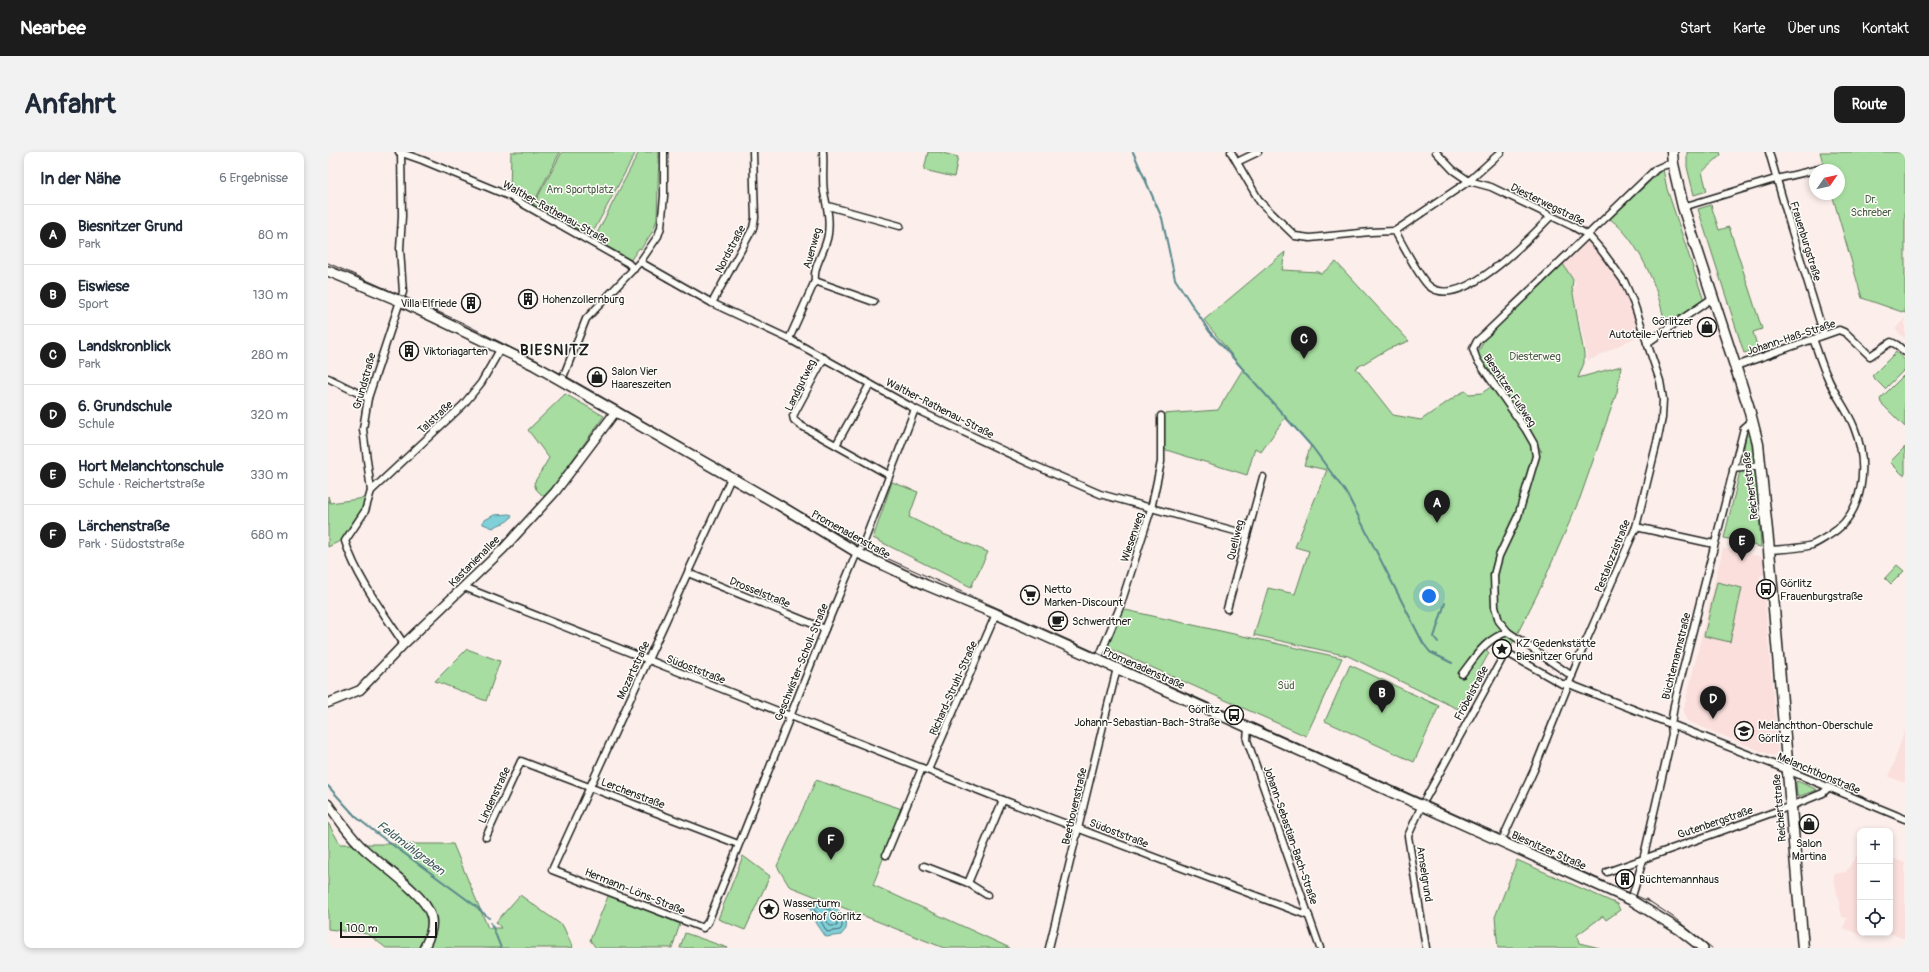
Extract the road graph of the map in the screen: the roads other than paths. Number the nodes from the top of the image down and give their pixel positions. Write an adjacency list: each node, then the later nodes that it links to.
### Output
1 (400, 152): 23 (street, Walther-Rathenau-Straße); 27 (street, Grundstraße)
2 (664, 152): 22 (street)
3 (753, 152): 29 (street, Nordstraße)
4 (823, 152): 16 (street, Auenweg)
5 (1231, 152): 11 (street)
6 (1258, 152): 11 (street)
7 (1436, 152): 15 (street, Diesterwegstraße)
8 (1501, 152): 15 (street)
9 (1672, 152): 12 (main road, Reichertstraße)
10 (1770, 152): 14 (street, Frauenburgstraße)
11 (1237, 162): 20 (street)
12 (1673, 164): 17 (main road, Reichertstraße); 21 (street, Biesnitzer Fußweg)
13 (1809, 171): 14 (street)
14 (1776, 179): 17 (street); 30 (street, Frauenburgstraße)
15 (1469, 181): 18 (street, Diesterwegstraße); 20 (street)
16 (828, 206): 19 (street); 25 (street, Auenweg)
17 (1684, 207): 26 (main road, Reichertstraße)
18 (1551, 216): 20 (street); 21 (street, Diesterwegstraße)
19 (900, 226)
20 (1395, 231)
21 (1588, 235): 33 (street, Diesterwegstraße); 64 (street, Biesnitzer Fußweg)
22 (640, 262): 23 (street); 29 (street, Walther-Rathenau-Straße)
23 (634, 268): 39 (street)
24 (328, 271): 27 (main road, Promenadenstraße)
25 (815, 281): 28 (street, Auenweg); 32 (street)
26 (1714, 298): 33 (street); 37 (main road, Reichertstraße)
27 (400, 301): 34 (main road, Promenadenstraße); 41 (street, Grundstraße)
28 (874, 302)
29 (712, 303): 32 (street, Walther-Rathenau-Straße)
30 (1824, 335): 31 (street, Johann-Haß-Straße); 35 (street, Johann-Haß-Straße)
31 (1813, 339): 37 (street, Johann-Haß-Straße); 57 (street)
32 (789, 340): 36 (street, Walther-Rathenau-Straße)
33 (1647, 343): 54 (street, Pestalozzistraße)
34 (501, 348): 39 (main road, Promenadenstraße); 52 (street, Talstraße)
35 (1905, 352)
36 (824, 358): 40 (street, Walther-Rathenau-Straße); 46 (street, Landgutweg)
37 (1736, 366): 45 (main road, Reichertstraße)
38 (328, 378): 41 (street)
39 (562, 380): 43 (main road, Promenadenstraße)
40 (870, 384): 42 (street, Walther-Rathenau-Straße); 46 (street)
41 (368, 398): 52 (street, Grundstraße)
42 (915, 410): 49 (street, Geschwister-Scholl-Straße); 53 (street, Walther-Rathenau-Straße)
43 (616, 411): 51 (main road, Promenadenstraße); 60 (street, Kastanienallee)
44 (1161, 416): 53 (street, Wiesenweg)
45 (1752, 421): 47 (main road, Reichertstraße); 48 (street, Büchtemannstraße)
46 (836, 445): 49 (street, Landgutweg)
47 (1761, 466): 48 (street); 57 (main road, Reichertstraße)
48 (1733, 469): 56 (street, Büchtemannstraße)
49 (889, 475): 58 (street, Geschwister-Scholl-Straße)
50 (1263, 477): 55 (street, Quellweg)
51 (732, 478): 58 (main road, Promenadenstraße); 59 (street, Mozartstraße)
52 (371, 491): 65 (street, Grundstraße)
53 (1151, 509): 55 (street, Walther-Rathenau-Straße); 66 (street, Wiesenweg)
54 (1636, 527): 56 (street); 70 (street, Pestalozzistraße)
55 (1246, 534): 61 (street, Quellweg)
56 (1714, 544): 74 (street, Büchtemannstraße)
57 (1769, 550): 78 (main road, Reichertstraße)
58 (858, 553): 62 (main road, Promenadenstraße); 63 (street, Geschwister-Scholl-Straße)
59 (688, 573): 63 (street, Drosselstraße); 67 (street, Mozartstraße)
60 (464, 588): 65 (street, Kastanienallee); 67 (street, Südoststraße)
61 (1227, 609)
62 (996, 614): 66 (main road, Promenadenstraße); 77 (street, Richard-Struhl-Straße)
63 (825, 629): 73 (street, Geschwister-Scholl-Straße)
64 (1508, 632): 69 (street); 70 (street)
65 (404, 644): 72 (street, Kastanienallee)
66 (1098, 660): 68 (main road, Promenadenstraße)
67 (649, 661): 73 (street, Südoststraße); 80 (street, Mozartstraße)
68 (1116, 668): 75 (main road, Promenadenstraße); 87 (street, Beethovenstraße)
69 (1462, 674)
70 (1572, 676): 71 (street, Pestalozzistraße)
71 (1569, 684): 74 (street, Melanchthonstraße); 84 (street, Fröbelstraße); 89 (street, Pestalozzistraße)
72 (328, 703)
73 (790, 716): 77 (street, Südoststraße); 90 (street, Geschwister-Scholl-Straße)
74 (1671, 725): 78 (street, Melanchthonstraße); 92 (street, Büchtemannstraße)
75 (1248, 728): 79 (main road, Promenadenstraße); 99 (street, Johann-Sebastian-Bach-Straße)
76 (521, 761): 80 (street, Lerchenstraße); 88 (street, Lindenstraße)
77 (925, 769): 82 (street, Südoststraße); 91 (street)
78 (1788, 770): 81 (street, Melanchthonstraße); 85 (main road, Reichertstraße)
79 (1378, 786): 84 (main road, Biesnitzer Straße)
80 (589, 787): 90 (street, Lerchenstraße); 94 (street, Mozartstraße)
81 (1828, 788): 85 (street, Gutenbergstraße); 86 (street, Melanchthonstraße)
82 (1003, 800): 87 (street, Südoststraße); 96 (street)
83 (328, 804): 101 (street)
84 (1422, 805): 89 (main road, Biesnitzer Straße); 104 (street, Amselgrund)
85 (1791, 806): 92 (street, Gutenbergstraße); 106 (main road, Reichertstraße)
86 (1905, 819)
87 (1079, 829): 99 (street, Südoststraße); 102 (street, Beethovenstraße)
88 (486, 837)
89 (1501, 842): 98 (main road, Biesnitzer Straße)
90 (738, 844): 100 (street, Geschwister-Scholl-Straße)
91 (886, 854)
92 (1643, 860): 95 (street, Gutenbergstraße); 98 (street, Büchtemannstraße)
93 (924, 866): 96 (street)
94 (552, 870): 100 (street, Hermann-Löns-Straße)
95 (1607, 872)
96 (968, 883): 97 (street)
97 (987, 895)
98 (1631, 900): 105 (main road, Biesnitzer Straße)
99 (1309, 916): 103 (street, Johann-Sebastian-Bach-Straße)
100 (708, 922)
101 (424, 948)
102 (1049, 948)
103 (1320, 948)
104 (1426, 948)
105 (1703, 948)
106 (1803, 948)

